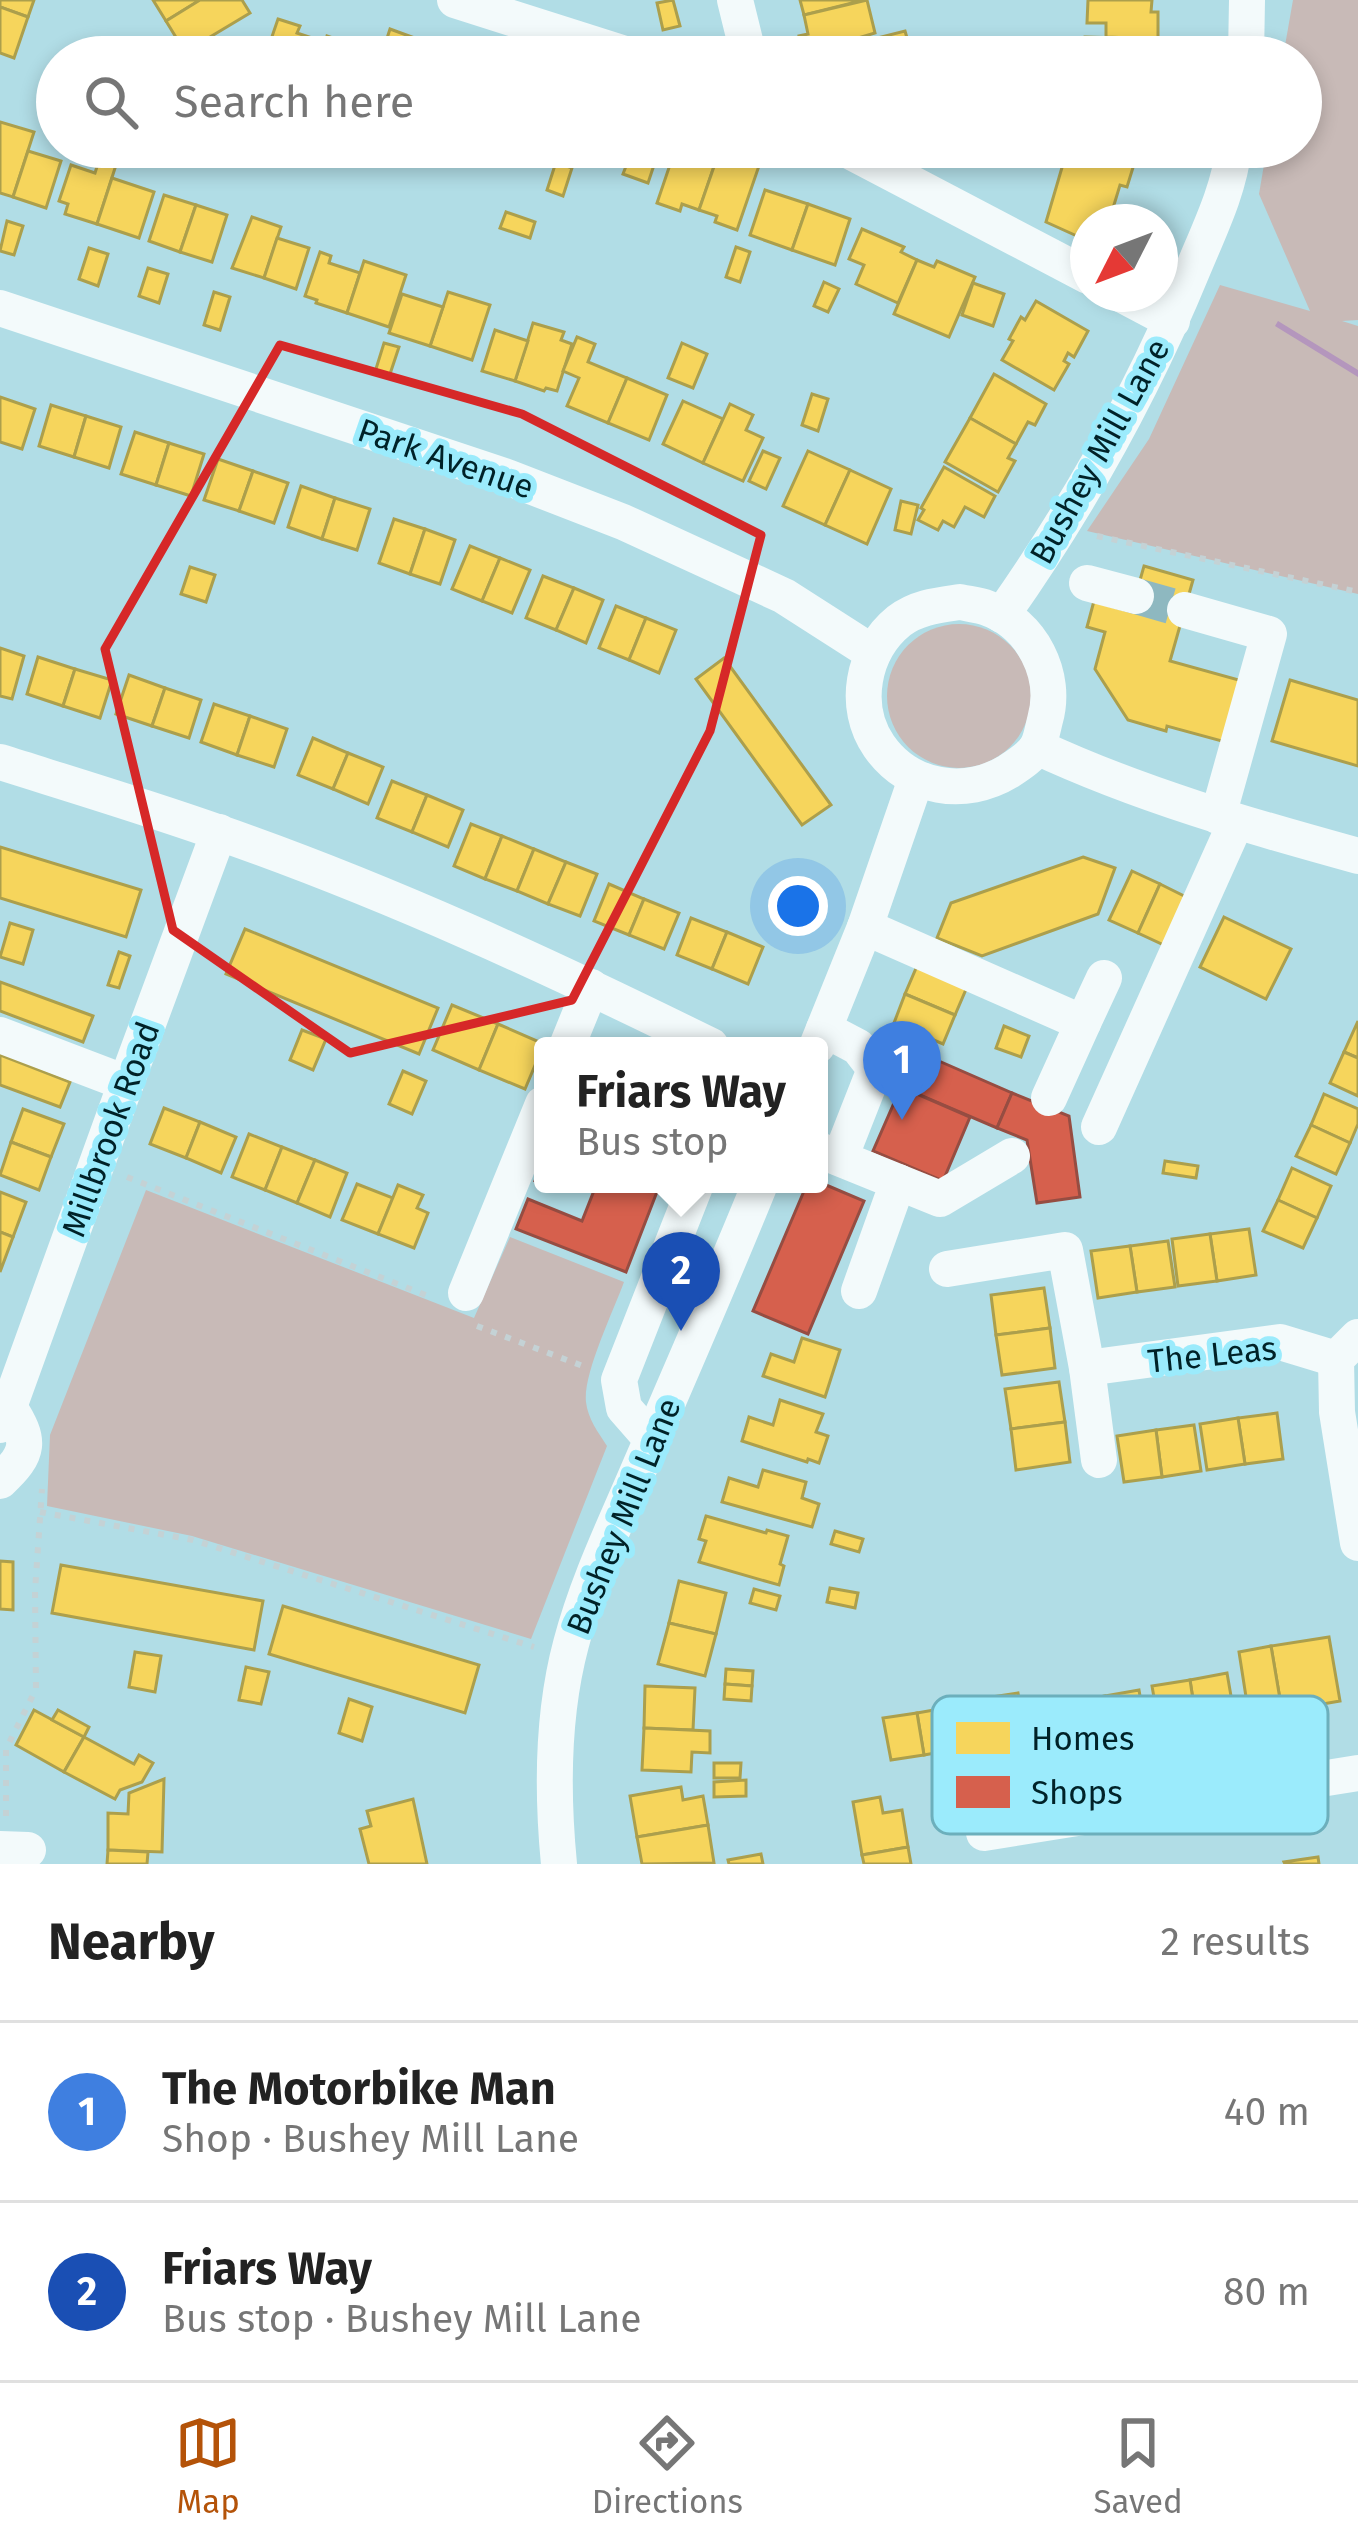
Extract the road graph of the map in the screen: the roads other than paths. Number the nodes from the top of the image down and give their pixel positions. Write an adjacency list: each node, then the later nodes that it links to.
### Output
1 (455, 0): 4 (street)
2 (735, 0): 5 (street)
3 (1247, 0): 6 (street)
4 (568, 36)
5 (744, 36)
6 (1246, 36)
7 (882, 168): 9 (street)
8 (1231, 168): 12 (street, Bushey Mill Lane)
9 (1070, 267)
10 (0, 308): 17 (street, Park Avenue)
11 (1155, 312): 12 (street)
12 (1172, 321): 16 (street, Bushey Mill Lane)
13 (1087, 584): 14 (street)
14 (1136, 596)
15 (1185, 610): 21 (street)
16 (1002, 615): 17 (street); 18 (street)
17 (873, 653): 20 (street)
18 (1037, 747): 20 (street); 21 (street)
19 (0, 763): 22 (street)
20 (916, 779): 24 (street)
21 (1227, 819): 23 (street); 36 (street)
22 (219, 832): 26 (street); 33 (street, Millbrook Road)
23 (1358, 856)
24 (865, 927): 27 (street); 31 (street)
25 (1105, 978): 27 (street)
26 (591, 987): 29 (street); 30 (street)
27 (1083, 1023): 34 (street)
28 (0, 1035): 33 (street)
29 (571, 1037)
30 (693, 1037)
31 (820, 1037)
32 (828, 1040): 37 (street)
33 (126, 1083): 47 (street, Millbrook Road)
34 (1049, 1098)
35 (534, 1125): 44 (street)
36 (1099, 1127)
37 (829, 1154): 39 (street)
38 (1012, 1156): 39 (street)
39 (898, 1182): 43 (street)
40 (692, 1193): 48 (street)
41 (756, 1193): 48 (street, Bushey Mill Lane)
42 (947, 1269): 46 (street)
43 (859, 1291)
44 (457, 1305)
45 (1347, 1348): 46 (street, The Leas); 51 (street)
46 (1088, 1368): 49 (street)
47 (5, 1416): 50 (street)
48 (652, 1440): 54 (street, Bushey Mill Lane)
49 (1099, 1460)
50 (0, 1480)
51 (1358, 1544)
52 (1358, 1773): 53 (street)
53 (1328, 1778)
54 (560, 1864)

